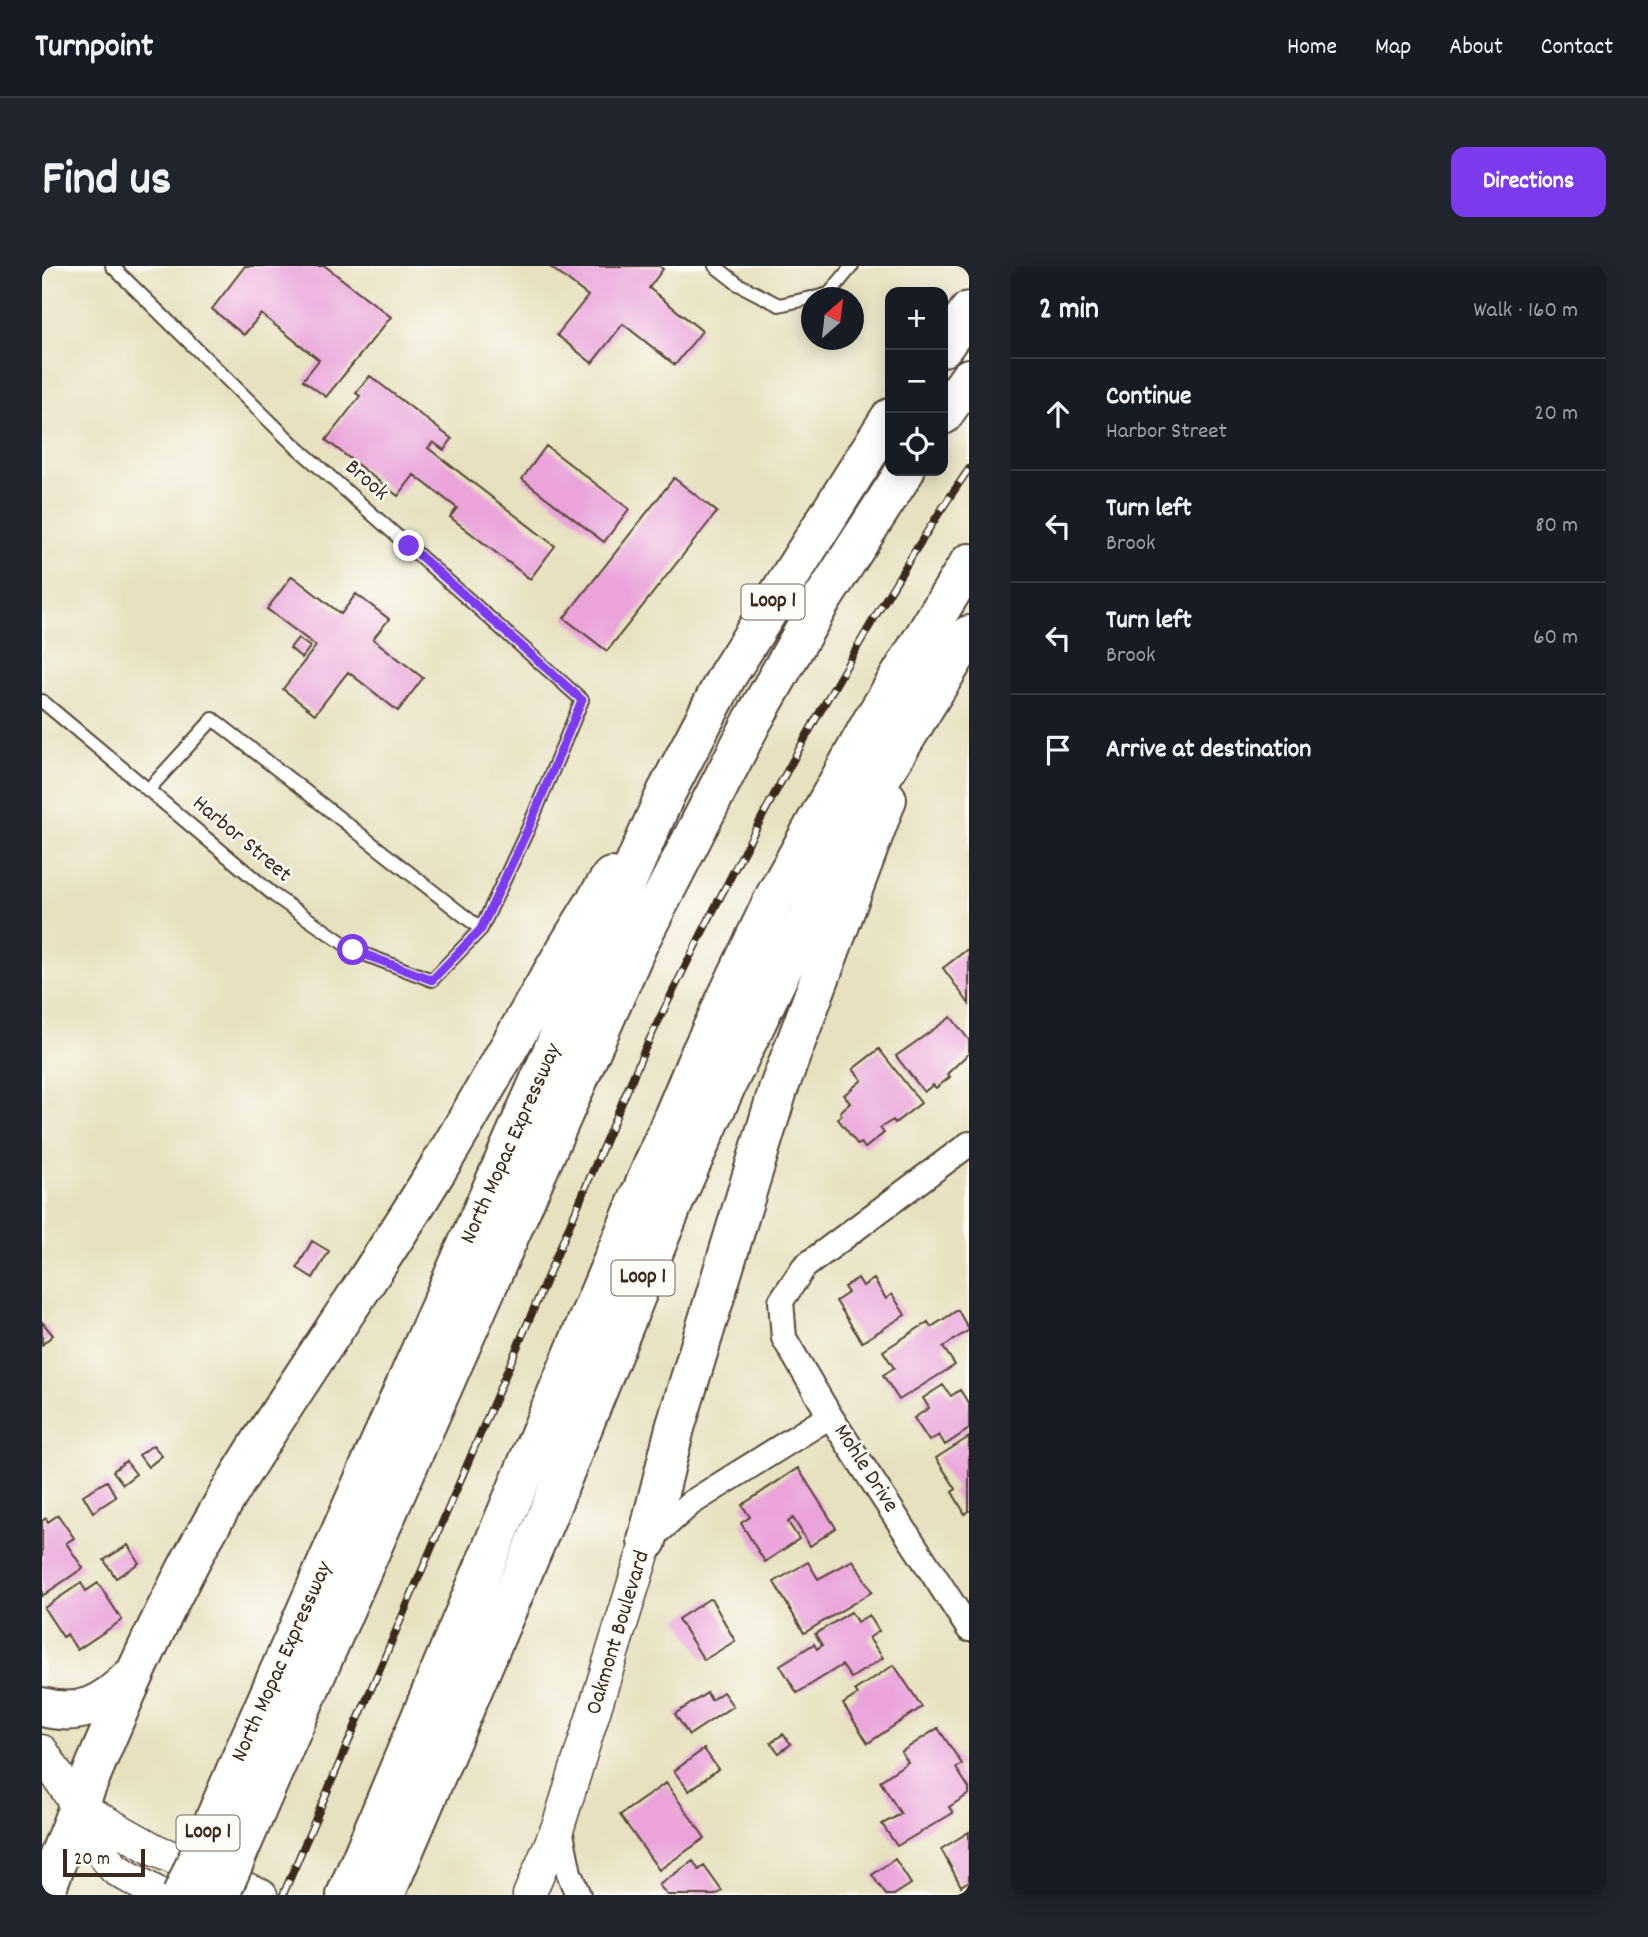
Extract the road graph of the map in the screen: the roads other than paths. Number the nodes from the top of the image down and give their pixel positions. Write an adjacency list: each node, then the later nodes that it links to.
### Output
1 (112, 266): 18 (lane, Brook)
2 (715, 266): 5 (lane)
3 (852, 266): 4 (lane)
4 (835, 287)
5 (801, 300)
6 (969, 311): 7 (highway)
7 (948, 340)
8 (969, 378): 9 (highway)
9 (944, 413)
10 (885, 426): 17 (highway, North Mopac Expressway / Loop 1)
11 (902, 476): 27 (highway)
12 (969, 563): 30 (highway)
13 (969, 635): 15 (highway, Loop 1)
14 (42, 702): 16 (lane, Harbor Street)
15 (913, 724): 22 (highway); 30 (highway, Loop 1)
16 (148, 790): 18 (lane); 19 (lane, Harbor Street)
17 (666, 793): 24 (highway); 27 (highway, North Mopac Expressway / Loop 1)
18 (481, 929): 19 (lane, Brook)
19 (432, 980)
20 (969, 1144): 21 (street, Mohle Drive)
21 (830, 1416): 22 (street, Oakmont Boulevard); 23 (street, Mohle Drive)
22 (647, 1541): 29 (street, Oakmont Boulevard)
23 (969, 1629)
24 (132, 1677): 25 (highway); 28 (highway)
25 (42, 1707)
26 (42, 1751): 28 (street)
27 (251, 1779): 33 (highway, North Mopac Expressway / Loop 1, bridge); 34 (highway, bridge)
28 (77, 1806): 31 (highway); 32 (street); 35 (street)
29 (559, 1824): 38 (street, Oakmont Boulevard); 39 (street)
30 (389, 1841): 36 (highway); 37 (highway, Loop 1)
31 (44, 1895)
32 (160, 1895)
33 (181, 1895)
34 (220, 1895)
35 (261, 1895)
36 (346, 1895)
37 (384, 1895)
38 (529, 1895)
39 (578, 1895)

